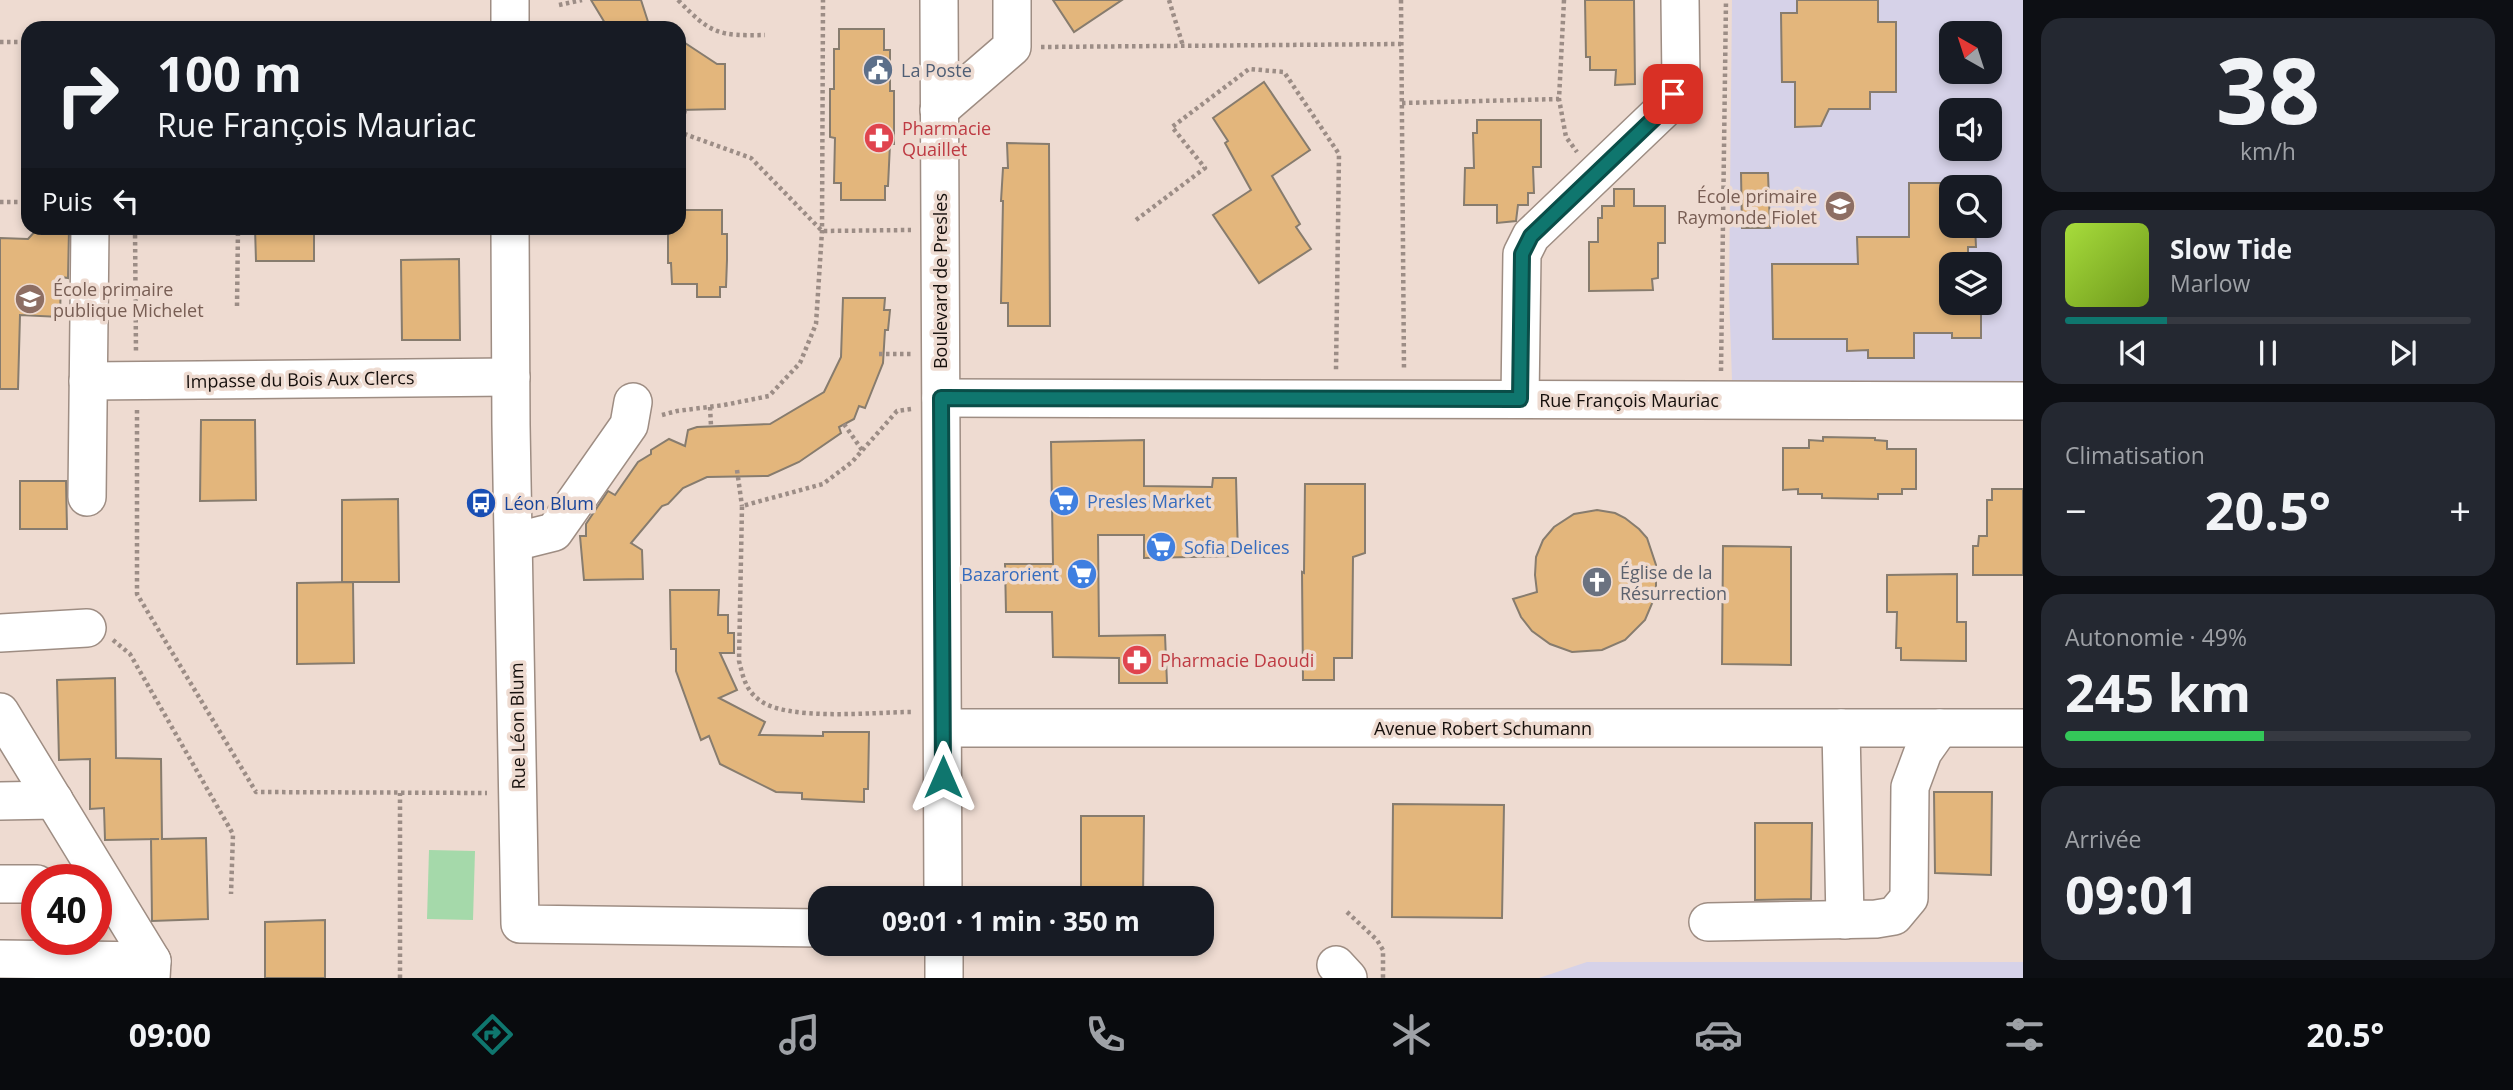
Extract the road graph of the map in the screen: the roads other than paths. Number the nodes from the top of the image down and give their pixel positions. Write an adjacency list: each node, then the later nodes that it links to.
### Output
1 (510, 0): 5 (street)
2 (939, 0): 6 (street, Boulevard de Presles)
3 (1012, 0): 6 (street)
4 (1680, 0): 11 (street)
5 (510, 21)
6 (939, 110): 13 (street, Boulevard de Presles)
7 (90, 235): 10 (street)
8 (510, 235): 9 (street, Rue Léon Blum)
9 (511, 377): 10 (street, Impasse du Bois Aux Clercs); 16 (street, Rue Léon Blum)
10 (89, 381): 15 (street)
11 (1520, 399): 12 (street, Rue François Mauriac); 13 (street, Rue François Mauriac)
12 (2023, 401)
13 (928, 409): 19 (street, Boulevard de Presles)
14 (631, 414): 16 (street)
15 (88, 497)
16 (514, 542): 33 (street, Rue Léon Blum)
17 (87, 628): 18 (street)
18 (0, 634)
19 (929, 720): 21 (street, Avenue Robert Schumann); 29 (street, Boulevard de Presles)
20 (3, 721): 24 (street)
21 (1841, 728): 22 (street, Avenue Robert Schumann); 31 (street)
22 (1940, 728): 23 (street, Avenue Robert Schumann); 31 (street)
23 (2023, 728)
24 (54, 800): 25 (street); 26 (street)
25 (0, 801)
26 (90, 864)
27 (0, 884): 28 (street)
28 (21, 884)
29 (942, 886)
30 (112, 903): 36 (street)
31 (1846, 920): 32 (street)
32 (1708, 922)
33 (808, 928)
34 (944, 956): 37 (street)
35 (0, 959): 36 (street)
36 (151, 969)
37 (944, 978)

